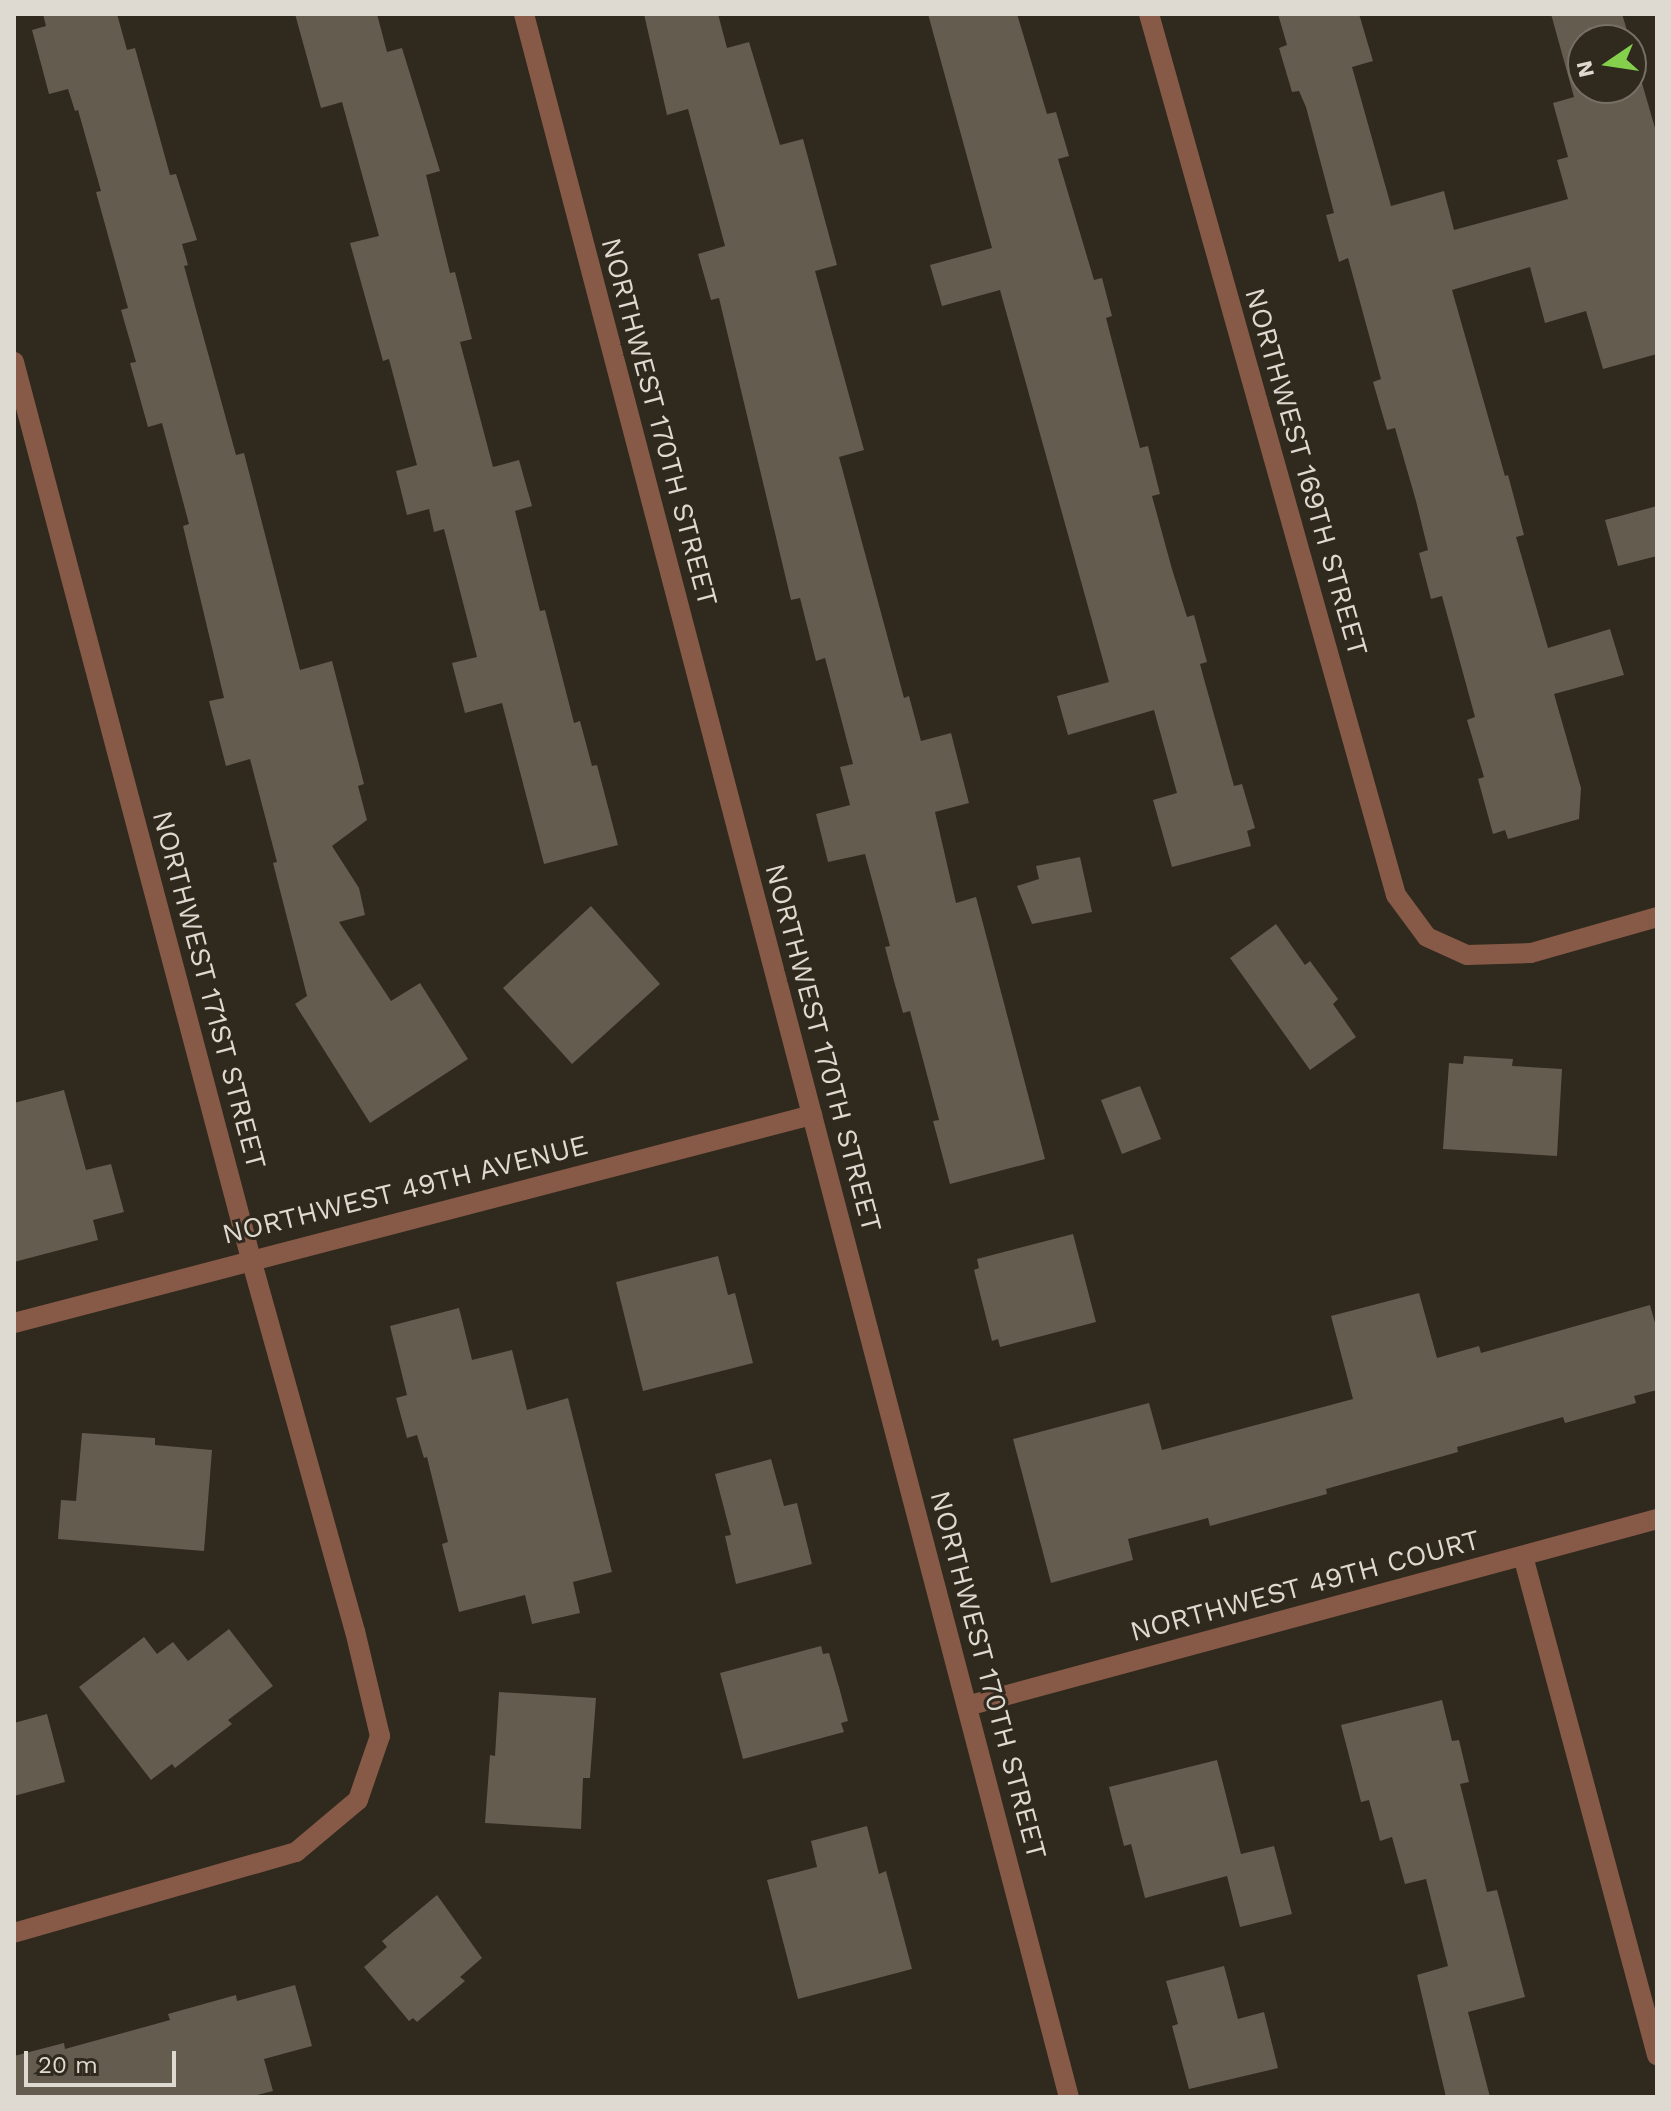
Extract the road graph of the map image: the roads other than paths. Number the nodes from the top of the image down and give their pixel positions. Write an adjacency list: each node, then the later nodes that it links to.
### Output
1 (524, 14): 5 (street, NORTHWEST 170TH STREET)
2 (1149, 14): 4 (street, NORTHWEST 169TH STREET)
3 (14, 362): 6 (street, NORTHWEST 171ST STREET)
4 (1657, 917)
5 (812, 1115): 6 (street, NORTHWEST 49TH AVENUE); 10 (street, NORTHWEST 170TH STREET)
6 (251, 1259): 7 (street, NORTHWEST 49TH AVENUE); 11 (street, NORTHWEST 171ST STREET)
7 (14, 1323)
8 (1657, 1519): 9 (street, NORTHWEST 49TH COURT)
9 (1523, 1556): 10 (street, NORTHWEST 49TH COURT); 12 (street)
10 (967, 1706): 13 (street, NORTHWEST 170TH STREET)
11 (14, 1933)
12 (1657, 2055)
13 (1069, 2097)

